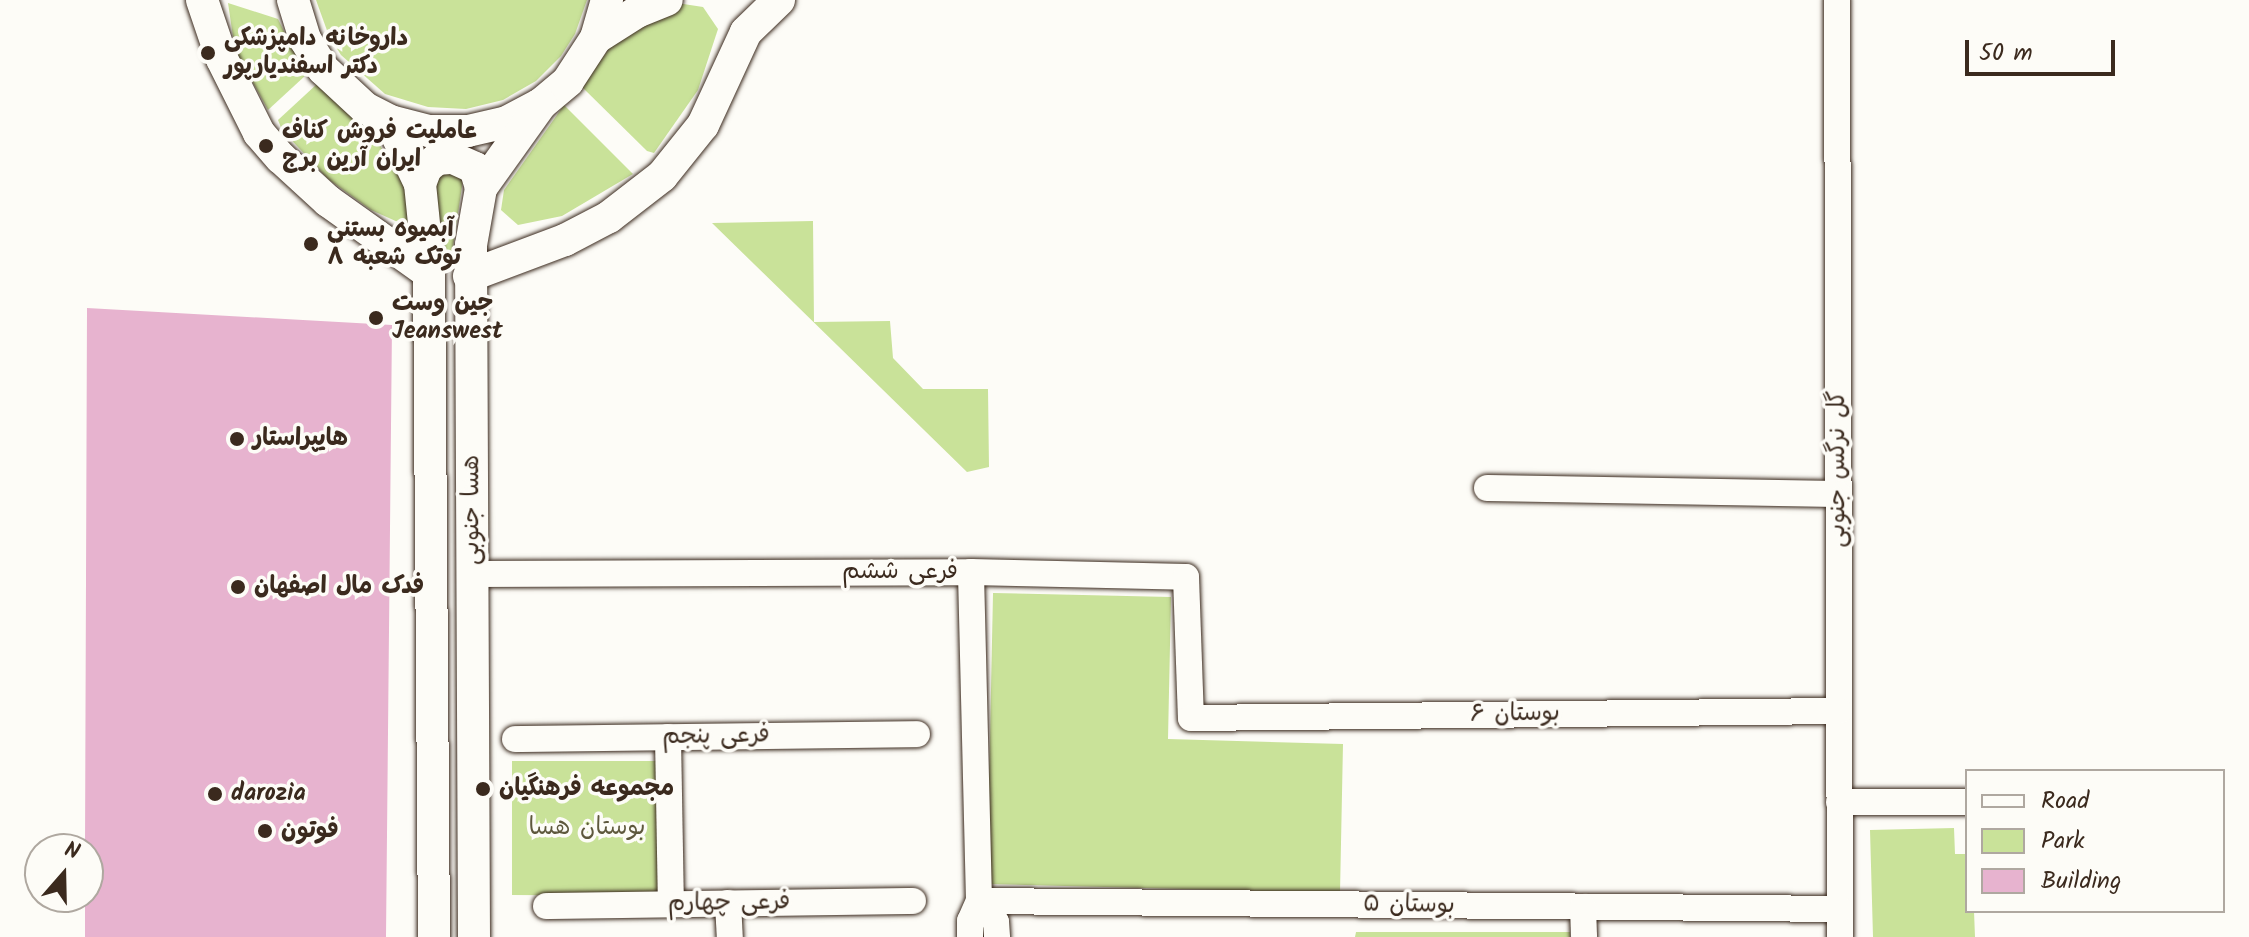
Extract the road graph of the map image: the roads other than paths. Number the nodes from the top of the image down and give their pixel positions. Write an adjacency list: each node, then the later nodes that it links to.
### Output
1 (202, 0): 12 (main road)
2 (607, 0): 7 (main road)
3 (667, 0): 7 (main road)
4 (779, 0): 13 (main road)
5 (1837, 0): 15 (street, گل نرگس جنوبی)
6 (289, 2): 9 (main road)
7 (596, 38): 8 (main road)
8 (541, 104): 9 (main road); 11 (main road, هسا جنوبی)
9 (390, 121): 10 (main road, هسا جنوبی)
10 (420, 184): 11 (main road); 12 (main road, هسا جنوبی)
11 (481, 188): 13 (main road, هسا جنوبی)
12 (429, 273): 25 (main road, هسا جنوبی)
13 (469, 276): 17 (main road, هسا جنوبی)
14 (1487, 488): 15 (street)
15 (1838, 494): 18 (street, گل نرگس جنوبی)
16 (971, 572): 17 (street, فرعی ششم); 19 (street, فرعی ششم); 28 (street)
17 (472, 574): 26 (main road, هسا جنوبی)
18 (1839, 711): 19 (street, بوستان ۶); 23 (street, گل نرگس جنوبی)
19 (1191, 718)
20 (917, 734): 21 (street, فرعی پنجم)
21 (668, 737): 22 (street, فرعی پنجم); 30 (street)
22 (515, 739)
23 (1839, 802): 24 (street); 33 (street, گل نرگس جنوبی)
24 (1965, 802)
25 (435, 888): 26 (main road); 34 (main road, هسا جنوبی)
26 (473, 889): 35 (main road, هسا جنوبی)
27 (913, 901): 29 (street, فرعی چهارم)
28 (979, 901): 32 (street, بوستان ۵); 37 (street); 38 (street)
29 (728, 903): 30 (street, فرعی چهارم); 36 (street)
30 (671, 904): 31 (street, فرعی چهارم)
31 (546, 906)
32 (1583, 907): 33 (street, بوستان ۵); 39 (street)
33 (1840, 909): 40 (street, گل نرگس جنوبی)
34 (434, 937)
35 (474, 937)
36 (730, 937)
37 (970, 937)
38 (997, 937)
39 (1584, 937)
40 (1840, 937)

